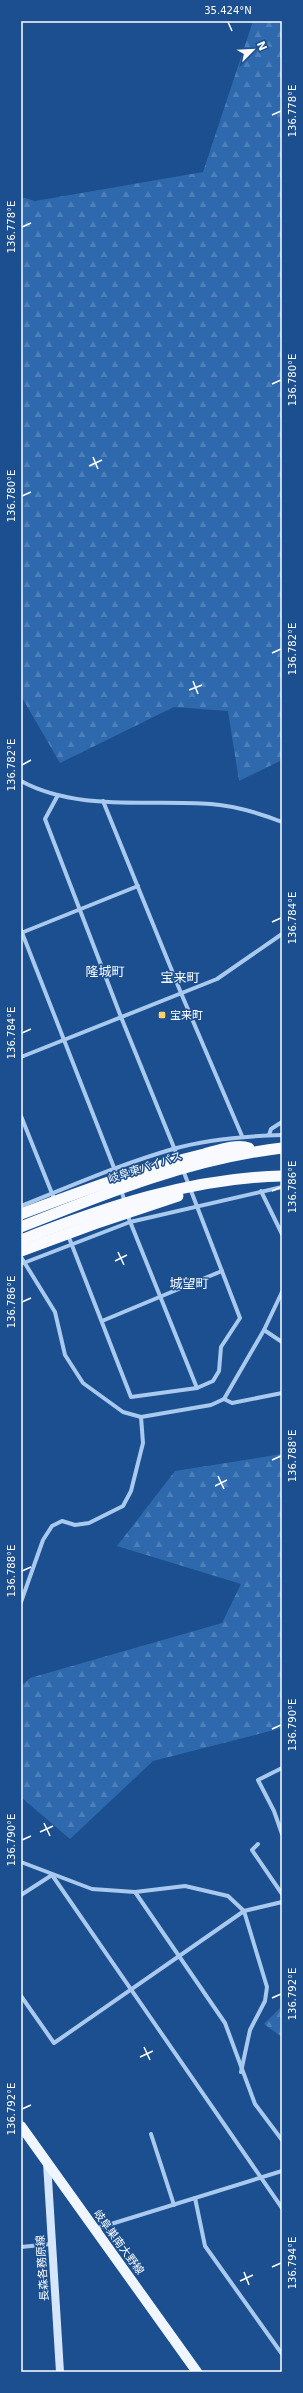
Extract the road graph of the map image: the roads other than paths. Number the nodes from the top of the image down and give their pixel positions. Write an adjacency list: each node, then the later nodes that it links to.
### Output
1 (21, 781): 2 (street)
2 (58, 795): 3 (street); 6 (street)
3 (103, 801): 4 (street); 5 (street)
4 (282, 822)
5 (138, 886): 6 (street); 9 (street)
6 (80, 909): 7 (street); 10 (street)
7 (21, 931): 11 (street)
8 (282, 934): 9 (street)
9 (181, 994): 10 (street); 17 (street)
10 (121, 1017): 11 (street); 19 (street)
11 (65, 1040): 12 (street); 21 (street)
12 (21, 1057)
13 (21, 1116): 26 (street)
14 (282, 1122): 15 (street)
15 (269, 1135): 16 (street); 17 (street)
16 (282, 1135)
17 (242, 1136): 19 (street)
18 (282, 1148): 20 (highway, 岐阜東バイパス)
19 (174, 1149): 21 (street); 28 (street)
20 (254, 1151): 29 (highway); 31 (highway, 岐阜東バイパス)
21 (116, 1169): 26 (street); 30 (street)
22 (282, 1176): 23 (highway)
23 (225, 1181): 33 (highway); 35 (highway)
24 (282, 1187): 25 (street)
25 (261, 1191): 28 (street); 32 (street)
26 (52, 1194): 27 (street); 34 (street)
27 (21, 1206)
28 (197, 1206): 30 (street); 38 (street)
29 (21, 1214)
30 (130, 1222): 34 (street); 40 (street)
31 (21, 1226)
32 (282, 1234)
33 (21, 1240)
34 (72, 1244): 37 (street); 41 (street)
35 (21, 1251)
36 (21, 1257): 37 (street)
37 (23, 1263): 47 (street)
38 (222, 1271): 40 (street); 44 (street)
39 (282, 1292): 42 (street)
40 (160, 1299): 41 (street); 44 (street)
41 (102, 1321): 44 (street)
42 (264, 1330): 43 (street); 46 (street)
43 (282, 1342)
44 (197, 1388)
45 (282, 1394): 46 (street)
46 (224, 1399): 47 (street)
47 (141, 1417): 48 (street)
48 (21, 1602)
49 (282, 1768): 50 (street)
50 (282, 1834)
51 (258, 1844): 55 (street)
52 (21, 1862): 53 (street)
53 (52, 1875): 54 (street); 56 (street); 60 (street)
54 (135, 1892): 58 (street); 59 (street)
55 (282, 1894)
56 (21, 1895)
57 (282, 1902): 58 (street)
58 (244, 1912): 59 (street); 62 (street)
59 (178, 1957): 60 (street); 62 (street)
60 (132, 1989): 61 (street); 68 (street)
61 (21, 1996)
62 (241, 2072): 65 (street)
63 (21, 2126): 66 (main road, 岐阜巣南大野線)
64 (151, 2134): 70 (street)
65 (282, 2140)
66 (47, 2163): 72 (main road, 岐阜巣南大野線); 73 (main road, 長森各務原線)
67 (282, 2171): 68 (street)
68 (261, 2178): 69 (street); 71 (street)
69 (195, 2198): 70 (street); 75 (street)
70 (174, 2205): 72 (street)
71 (282, 2208)
72 (95, 2229): 77 (main road, 岐阜巣南大野線)
73 (51, 2244): 74 (street); 76 (main road, 長森各務原線)
74 (21, 2247)
75 (282, 2354)
76 (60, 2372)
77 (196, 2372)

